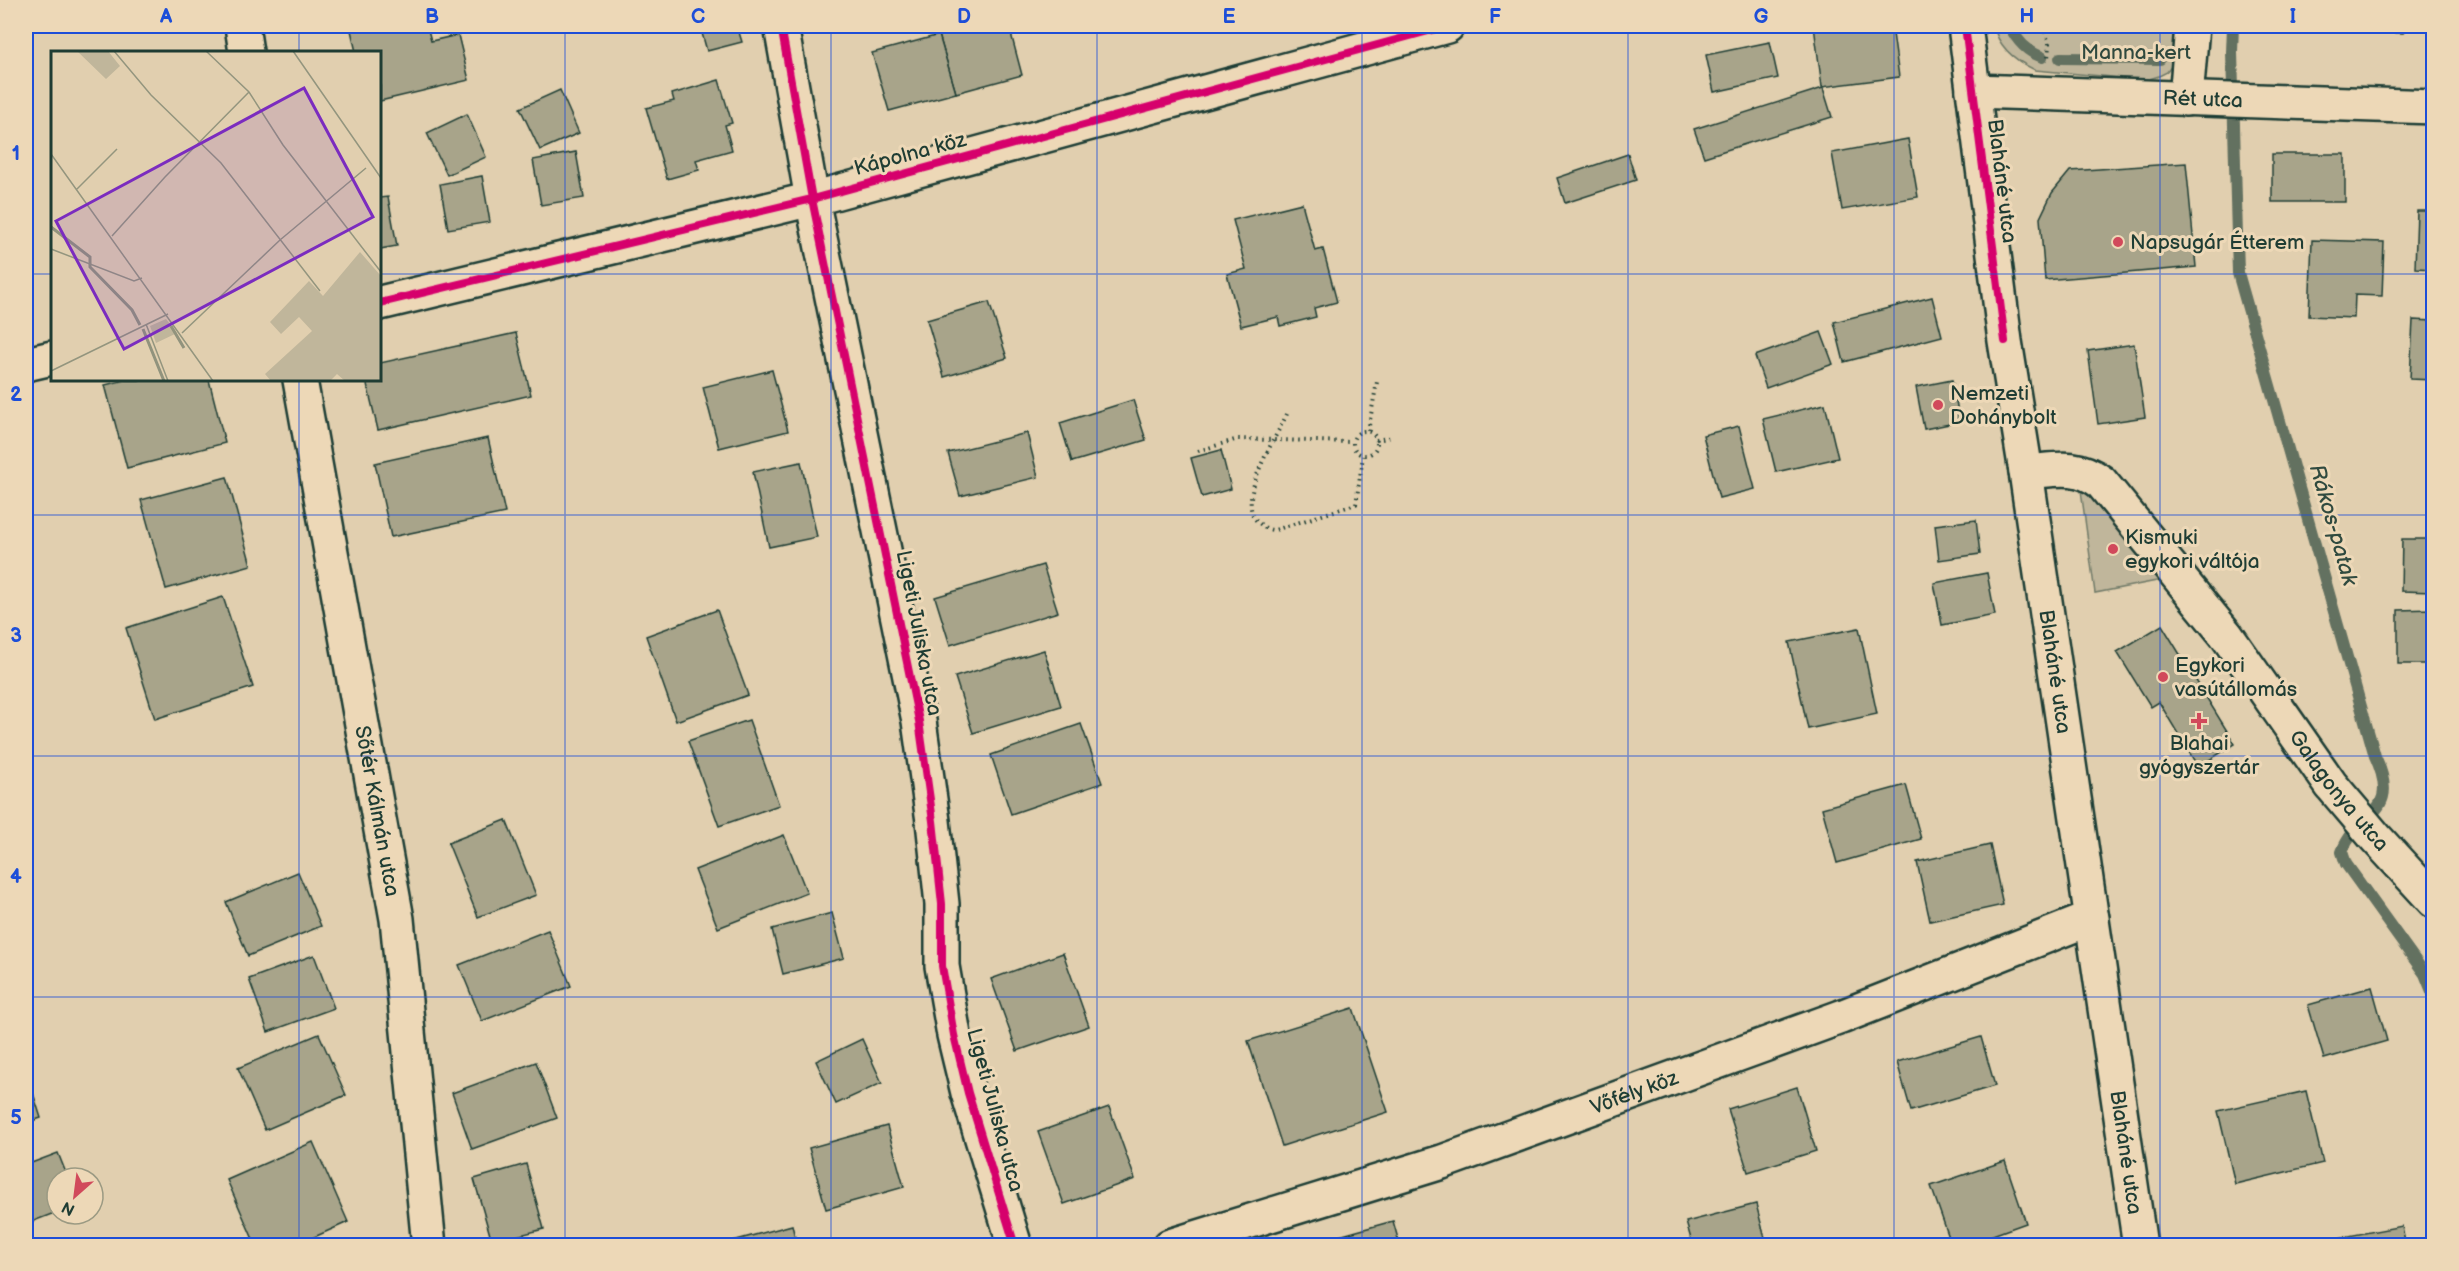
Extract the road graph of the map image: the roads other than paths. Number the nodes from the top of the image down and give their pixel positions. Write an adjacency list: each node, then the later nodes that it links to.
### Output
1 (242, 26): 6 (street)
2 (781, 26): 10 (street, Ligeti Juliska utca)
3 (1447, 26): 10 (street, Kápolna köz)
4 (1965, 26): 7 (street, Blaháné utca)
5 (2192, 26): 8 (street)
6 (246, 51)
7 (1973, 91): 8 (street, Rét utca); 15 (street, Blaháné utca)
8 (2196, 99): 9 (street, Rét utca)
9 (2433, 107)
10 (812, 199): 11 (street, Kápolna köz); 19 (street, Ligeti Juliska utca)
11 (381, 303)
12 (51, 358): 13 (street)
13 (26, 364)
14 (300, 381): 18 (street, Sőtér Kálmán utca)
15 (2026, 472): 16 (street, Galagonya utca); 17 (street, Blaháné utca)
16 (2433, 901)
17 (2092, 918): 20 (street, Vőfély köz); 21 (street, Blaháné utca)
18 (429, 1245)
19 (1015, 1245)
20 (1170, 1245)
21 (2140, 1245)

